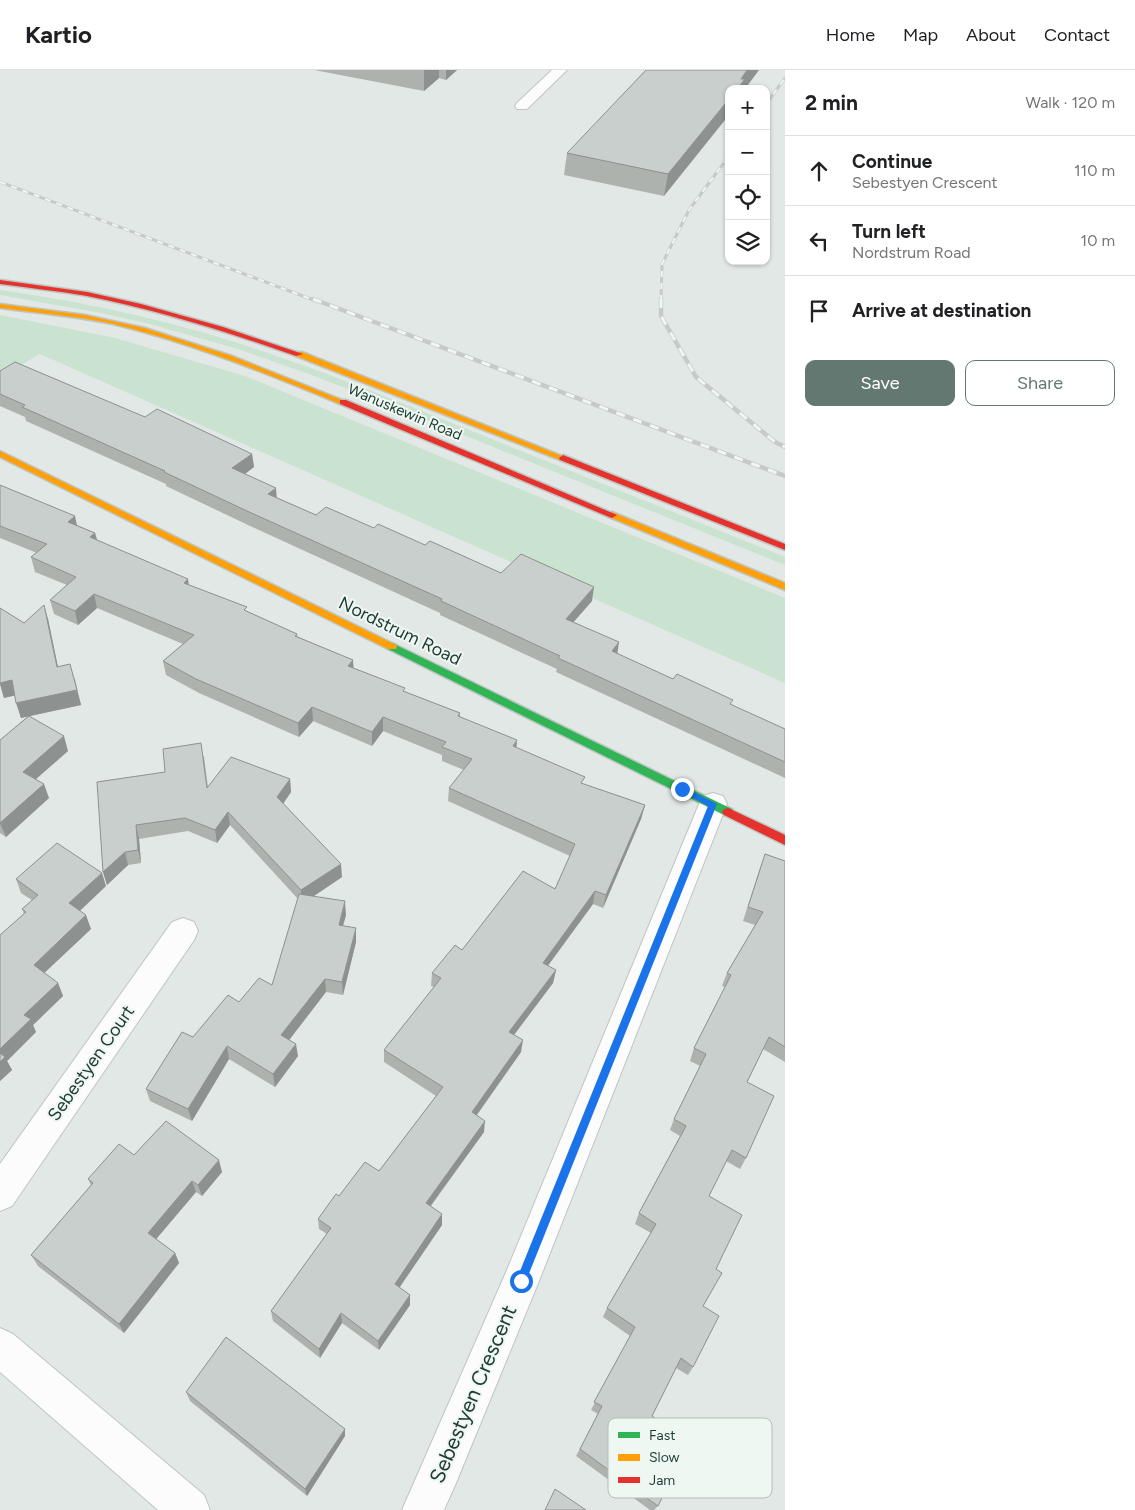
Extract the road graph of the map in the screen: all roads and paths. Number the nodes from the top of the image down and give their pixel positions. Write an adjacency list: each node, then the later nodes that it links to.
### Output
1 (560, 70): 2 (street)
2 (522, 106)
3 (0, 282): 6 (main road, Wanuskewin Road)
4 (0, 306): 7 (main road, Wanuskewin Road)
5 (0, 454): 8 (main road, Nordstrum Road)
6 (785, 547)
7 (785, 587)
8 (713, 804): 9 (main road, Nordstrum Road); 14 (street, Sebestyen Crescent)
9 (785, 840)
10 (183, 931): 11 (street, Sebestyen Court)
11 (0, 1194)
12 (0, 1348): 13 (street)
13 (189, 1510)
14 (423, 1510)

